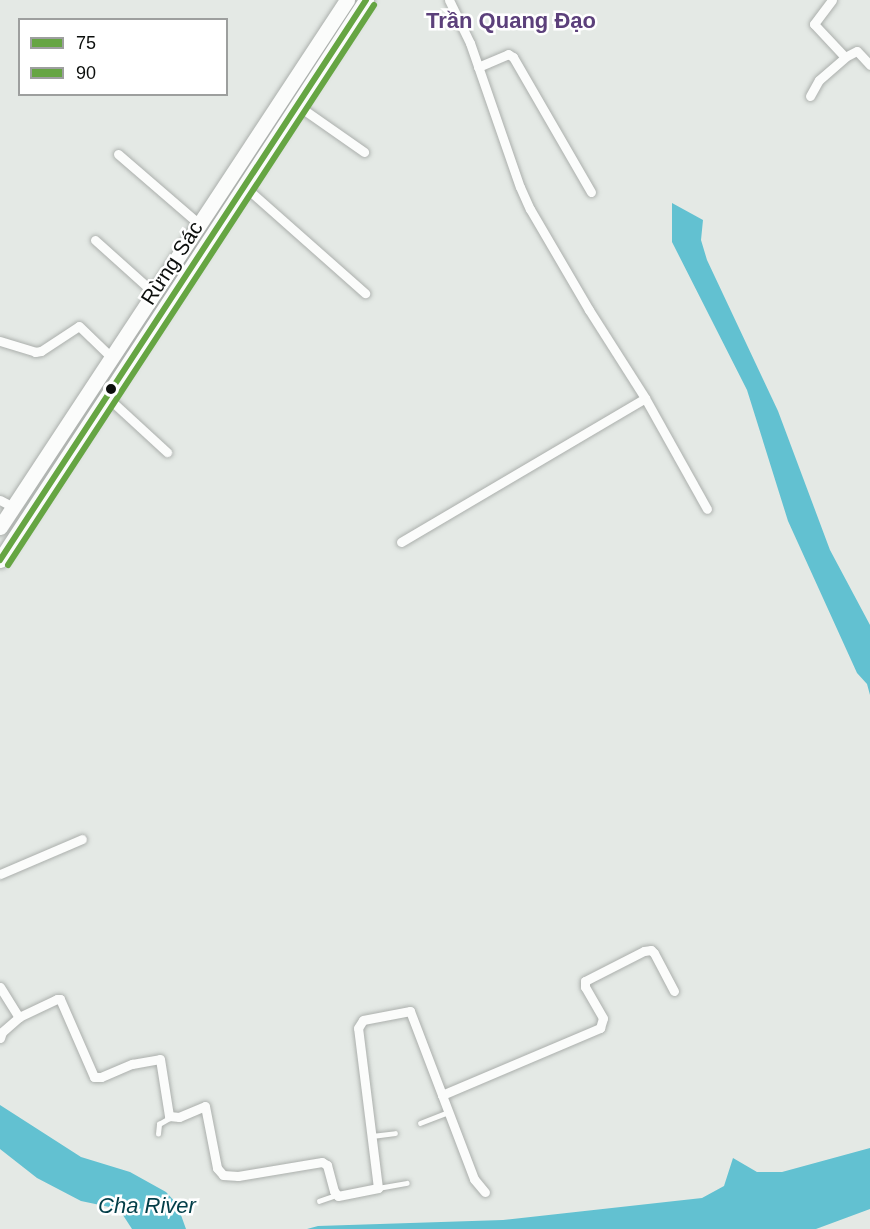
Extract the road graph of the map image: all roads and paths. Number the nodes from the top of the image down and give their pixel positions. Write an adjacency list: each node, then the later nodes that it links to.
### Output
1 (347, 0): 6 (main road, Rừng Sác)
2 (366, 0): 6 (main road, Rừng Sác)
3 (449, 0): 8 (street)
4 (832, 0): 5 (street)
5 (844, 57): 7 (street); 9 (street)
6 (318, 59): 10 (main road, Rừng Sác); 15 (main road, Rừng Sác)
7 (870, 65)
8 (478, 66): 14 (street); 22 (street)
9 (810, 96)
10 (297, 105): 11 (street); 13 (main road, Rừng Sác)
11 (364, 152)
12 (118, 154): 15 (street)
13 (244, 186): 18 (street); 21 (main road, Rừng Sác)
14 (591, 192)
15 (198, 223): 17 (main road, Rừng Sác)
16 (95, 240): 17 (street)
17 (153, 292): 20 (main road, Rừng Sác)
18 (365, 293)
19 (0, 341): 20 (street)
20 (111, 357): 24 (main road, Rừng Sác)
21 (106, 396): 23 (street); 28 (main road, Rừng Sác)
22 (645, 398): 25 (street); 27 (street)
23 (167, 452)
24 (6, 503): 26 (main road, Rừng Sác)
25 (707, 509)
26 (0, 527)
27 (401, 542)
28 (0, 560)
29 (82, 838): 30 (street)
30 (0, 874)
31 (0, 987): 33 (street)
32 (674, 991): 35 (street)
33 (20, 1017): 34 (street); 37 (street)
34 (0, 1038)
35 (442, 1095): 36 (street); 41 (street)
36 (449, 1112): 38 (lane); 44 (street)
37 (171, 1117): 40 (lane); 45 (street)
38 (420, 1124)
39 (395, 1133): 41 (lane)
40 (158, 1134)
41 (372, 1136): 43 (street)
42 (407, 1183): 43 (lane)
43 (378, 1188): 45 (street)
44 (485, 1192)
45 (336, 1195): 46 (lane)
46 (319, 1201)

